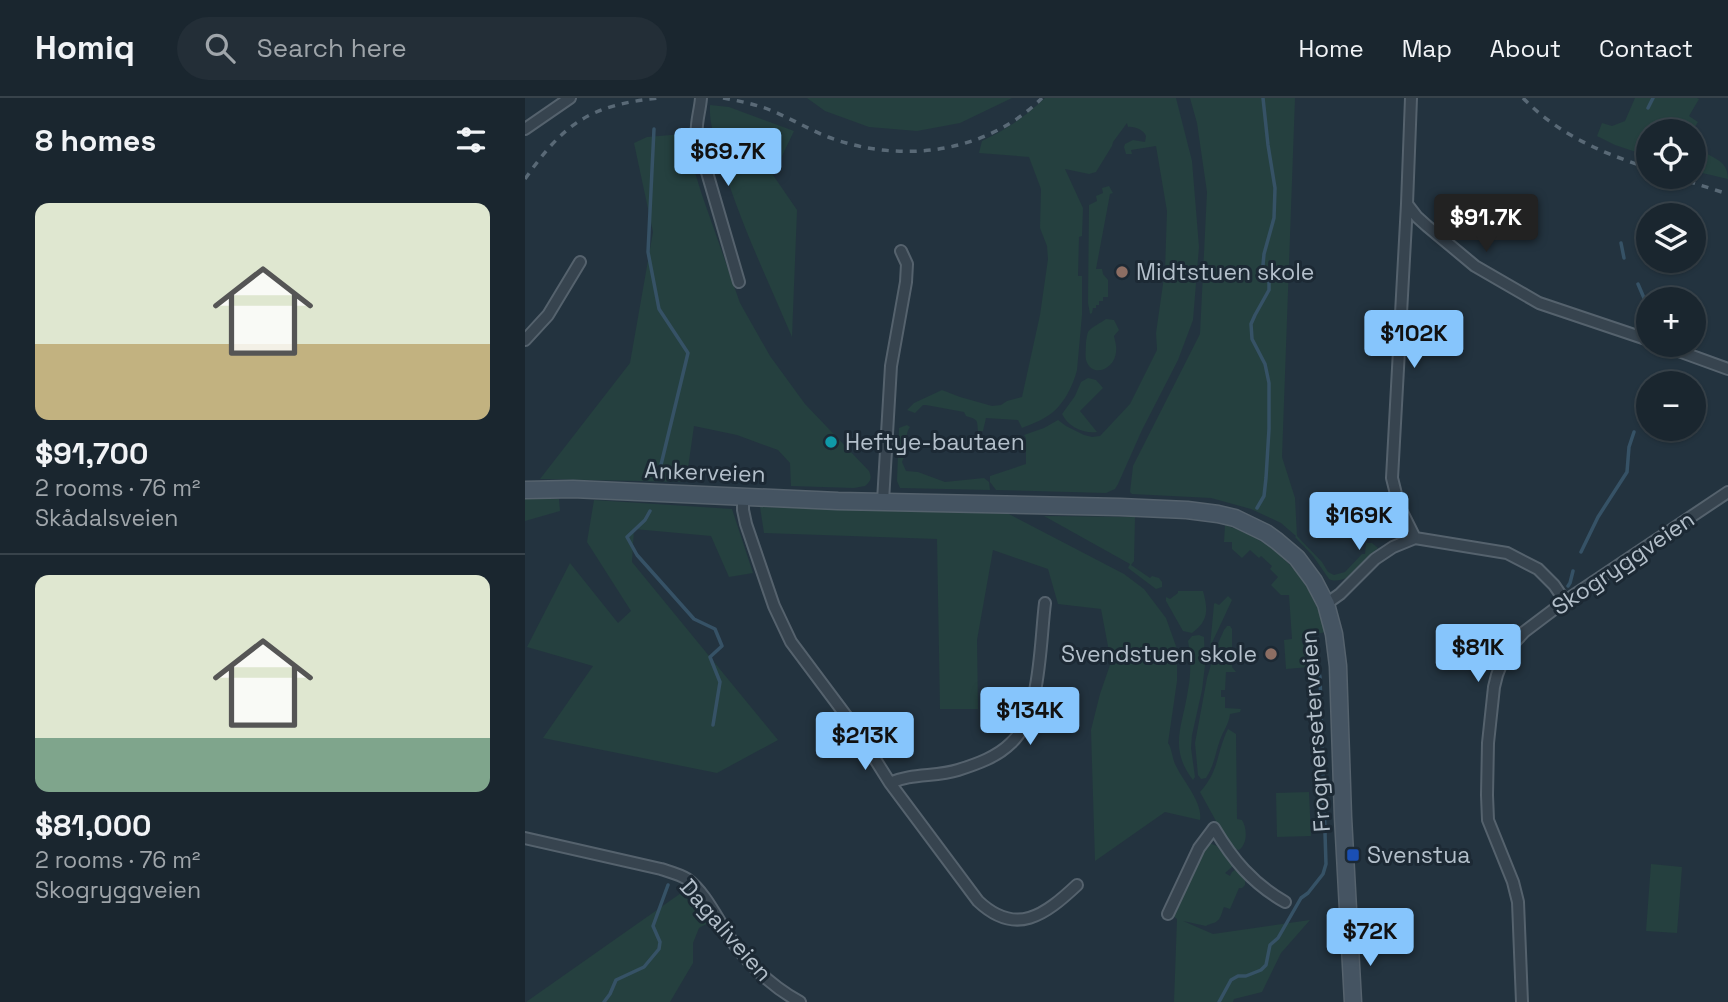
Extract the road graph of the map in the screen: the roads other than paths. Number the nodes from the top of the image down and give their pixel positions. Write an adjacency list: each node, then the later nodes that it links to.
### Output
1 (558, 98): 5 (street)
2 (570, 98): 5 (street)
3 (701, 98): 9 (street)
4 (1411, 98): 6 (street)
5 (525, 129)
6 (1406, 204): 10 (street); 18 (street)
7 (901, 251): 17 (street)
8 (580, 262): 11 (street)
9 (739, 282)
10 (1636, 336)
11 (525, 340)
12 (1695, 357): 13 (street)
13 (1728, 369)
14 (525, 490): 16 (main road, Ankerveien)
15 (1728, 492): 19 (street, Skogryggveien)
16 (743, 496): 17 (main road, Ankerveien); 22 (street)
17 (883, 501): 21 (main road, Frognerseterveien)
18 (1415, 538): 19 (street); 21 (street)
19 (1565, 601): 29 (street, Skogryggveien)
20 (1045, 603): 22 (street)
21 (1326, 604): 28 (main road, Frognerseterveien)
22 (890, 783): 24 (street)
23 (525, 838): 27 (street, Dagaliveien)
24 (1077, 886)
25 (1285, 902): 26 (street)
26 (1168, 914)
27 (800, 1002)
28 (1353, 1002)
29 (1522, 1002)

